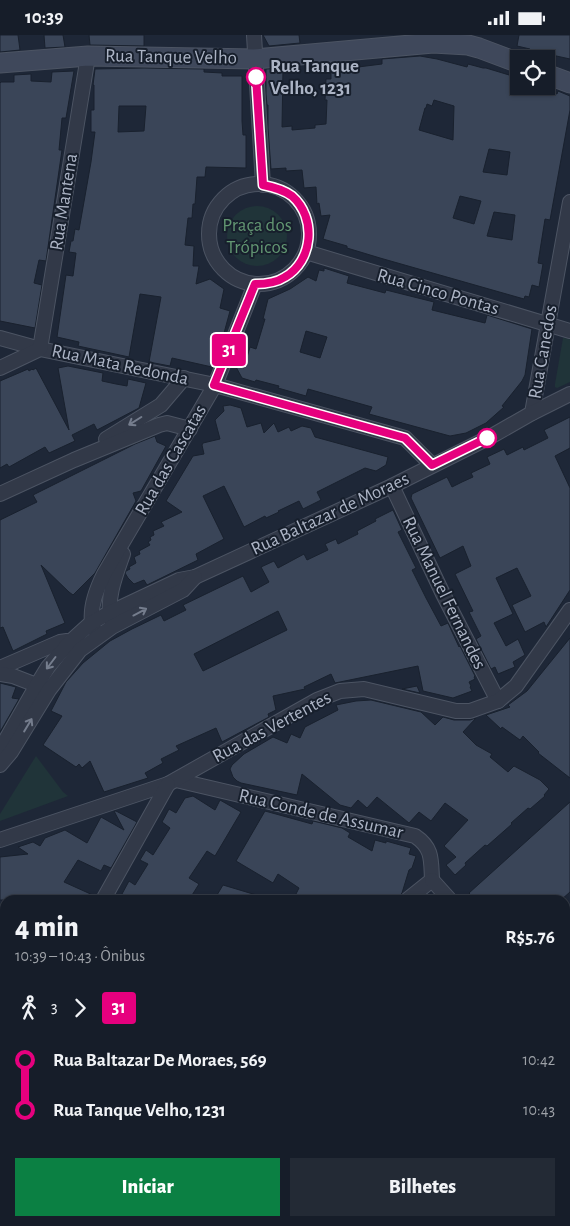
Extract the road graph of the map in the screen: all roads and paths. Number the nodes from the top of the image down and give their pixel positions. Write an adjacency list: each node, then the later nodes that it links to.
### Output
1 (254, 35): 3 (street)
2 (88, 56): 3 (street, Rua Tanque Velho); 5 (street, Rua Tanque Velho); 15 (street, Rua Mantena)
3 (255, 59): 4 (street, Rua Tanque Velho); 8 (street)
4 (510, 60)
5 (0, 63)
6 (555, 77): 7 (street)
7 (570, 83)
8 (263, 185): 10 (street); 11 (street)
9 (570, 202): 12 (street, Rua Canedos)
10 (306, 252): 11 (street); 12 (street, Rua Cinco Pontas)
11 (255, 284): 18 (street, Rua das Cascatas)
12 (548, 324): 13 (street, Rua Cinco Pontas); 21 (street, Rua Canedos)
13 (570, 331)
14 (0, 338): 15 (street, Rua Mata Redonda)
15 (40, 349): 16 (street); 17 (street, Rua Mata Redonda)
16 (0, 368)
17 (184, 378): 18 (street, Rua Mata Redonda); 20 (street)
18 (214, 385): 23 (street, Rua das Cascatas); 25 (street, Rua Mata Redonda)
19 (570, 394): 21 (street, Rua Baltazar de Moraes)
20 (161, 405): 22 (street); 24 (street, one-way to 24)
21 (532, 413): 25 (street, Rua Baltazar de Moraes)
22 (168, 423): 23 (street); 24 (street)
23 (190, 429): 28 (street, Rua das Cascatas)
24 (74, 460): 27 (street)
25 (432, 465): 26 (street, Rua Baltazar de Moraes)
26 (392, 485): 29 (street, Rua Baltazar de Moraes); 39 (street, Rua Manuel Fernandes)
27 (0, 494)
28 (133, 525): 31 (street, Rua das Cascatas); 32 (street, Rua das Cascatas)
29 (195, 577): 31 (street, Rua Baltazar de Moraes); 33 (street, Rua Baltazar de Moraes, one-way to 29)
30 (570, 610): 39 (street, Rua das Vertentes)
31 (109, 613): 32 (street, Rua Baltazar de Moraes); 33 (street, Rua das Cascatas)
32 (92, 623): 34 (street); 35 (street, Rua Baltazar de Moraes)
33 (112, 627): 34 (street, Rua Baltazar de Moraes)
34 (98, 637): 35 (street, Rua Baltazar de Moraes)
35 (75, 646): 36 (street); 38 (street, Rua Baltazar de Moraes)
36 (0, 668)
37 (0, 674): 38 (street)
38 (43, 687): 40 (street, Rua Baltazar de Moraes); 41 (street, Rua Baltazar de Moraes, one-way to 38)
39 (498, 701): 42 (street, Rua das Vertentes)
40 (0, 750)
41 (0, 765)
42 (172, 782): 43 (street, Rua das Vertentes); 44 (street, Rua Conde de Assumar); 45 (street)
43 (0, 840)
44 (432, 880): 46 (street); 47 (street)
45 (106, 895)
46 (413, 895)
47 (446, 895)

